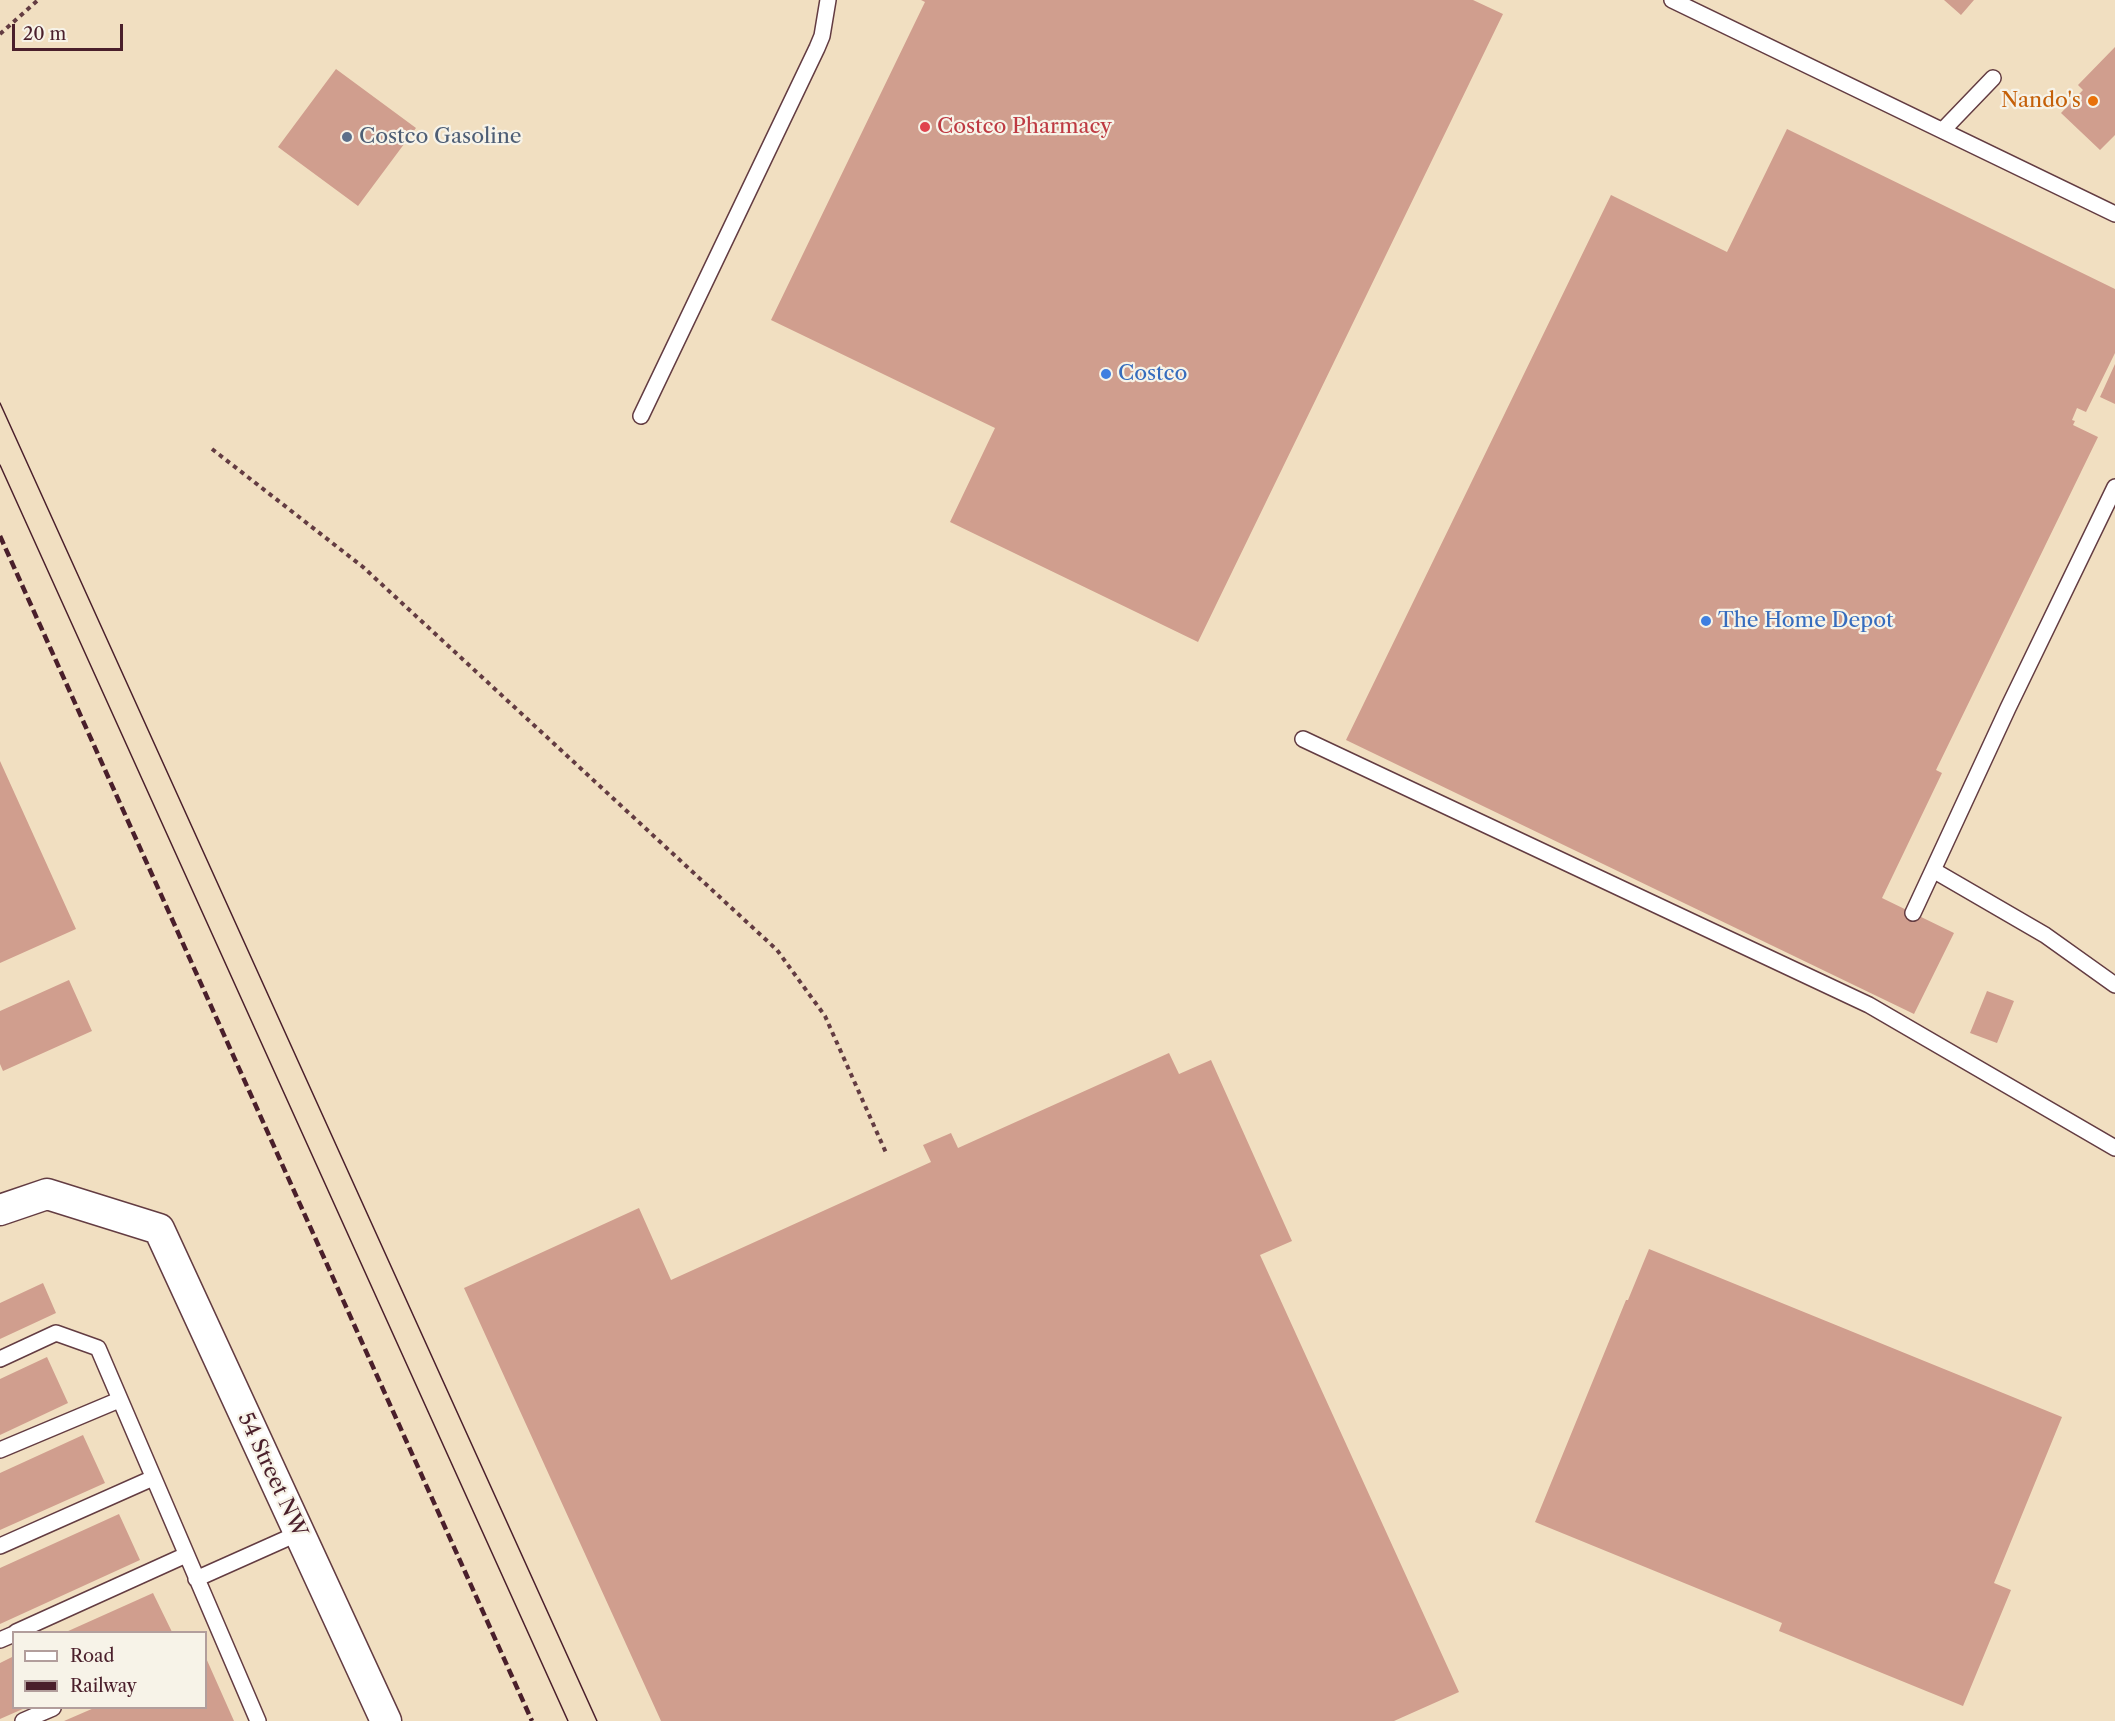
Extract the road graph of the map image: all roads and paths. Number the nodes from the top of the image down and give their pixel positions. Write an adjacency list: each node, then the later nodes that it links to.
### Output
1 (38, 0): 4 (path)
2 (828, 0): 8 (lane)
3 (1672, 0): 6 (lane)
4 (0, 34)
5 (1993, 78): 6 (lane)
6 (1943, 130): 7 (lane)
7 (2115, 214)
8 (642, 416)
9 (212, 449): 16 (path)
10 (2115, 487): 12 (lane)
11 (1303, 739): 15 (lane)
12 (1933, 870): 13 (lane); 14 (lane)
13 (1913, 913)
14 (2115, 985)
15 (2115, 1148)
16 (887, 1155)
17 (0, 1210): 22 (street, 54 Street NW)
18 (0, 1359): 19 (lane)
19 (119, 1400): 20 (lane); 21 (lane)
20 (0, 1450)
21 (153, 1478): 23 (lane); 24 (lane)
22 (299, 1533): 25 (lane); 31 (street, 54 Street NW)
23 (0, 1546)
24 (186, 1555): 25 (lane); 26 (lane)
25 (196, 1579): 27 (lane)
26 (19, 1631)
27 (212, 1635): 30 (lane)
28 (49, 1709): 29 (lane)
29 (23, 1721)
30 (258, 1721)
31 (386, 1721)

